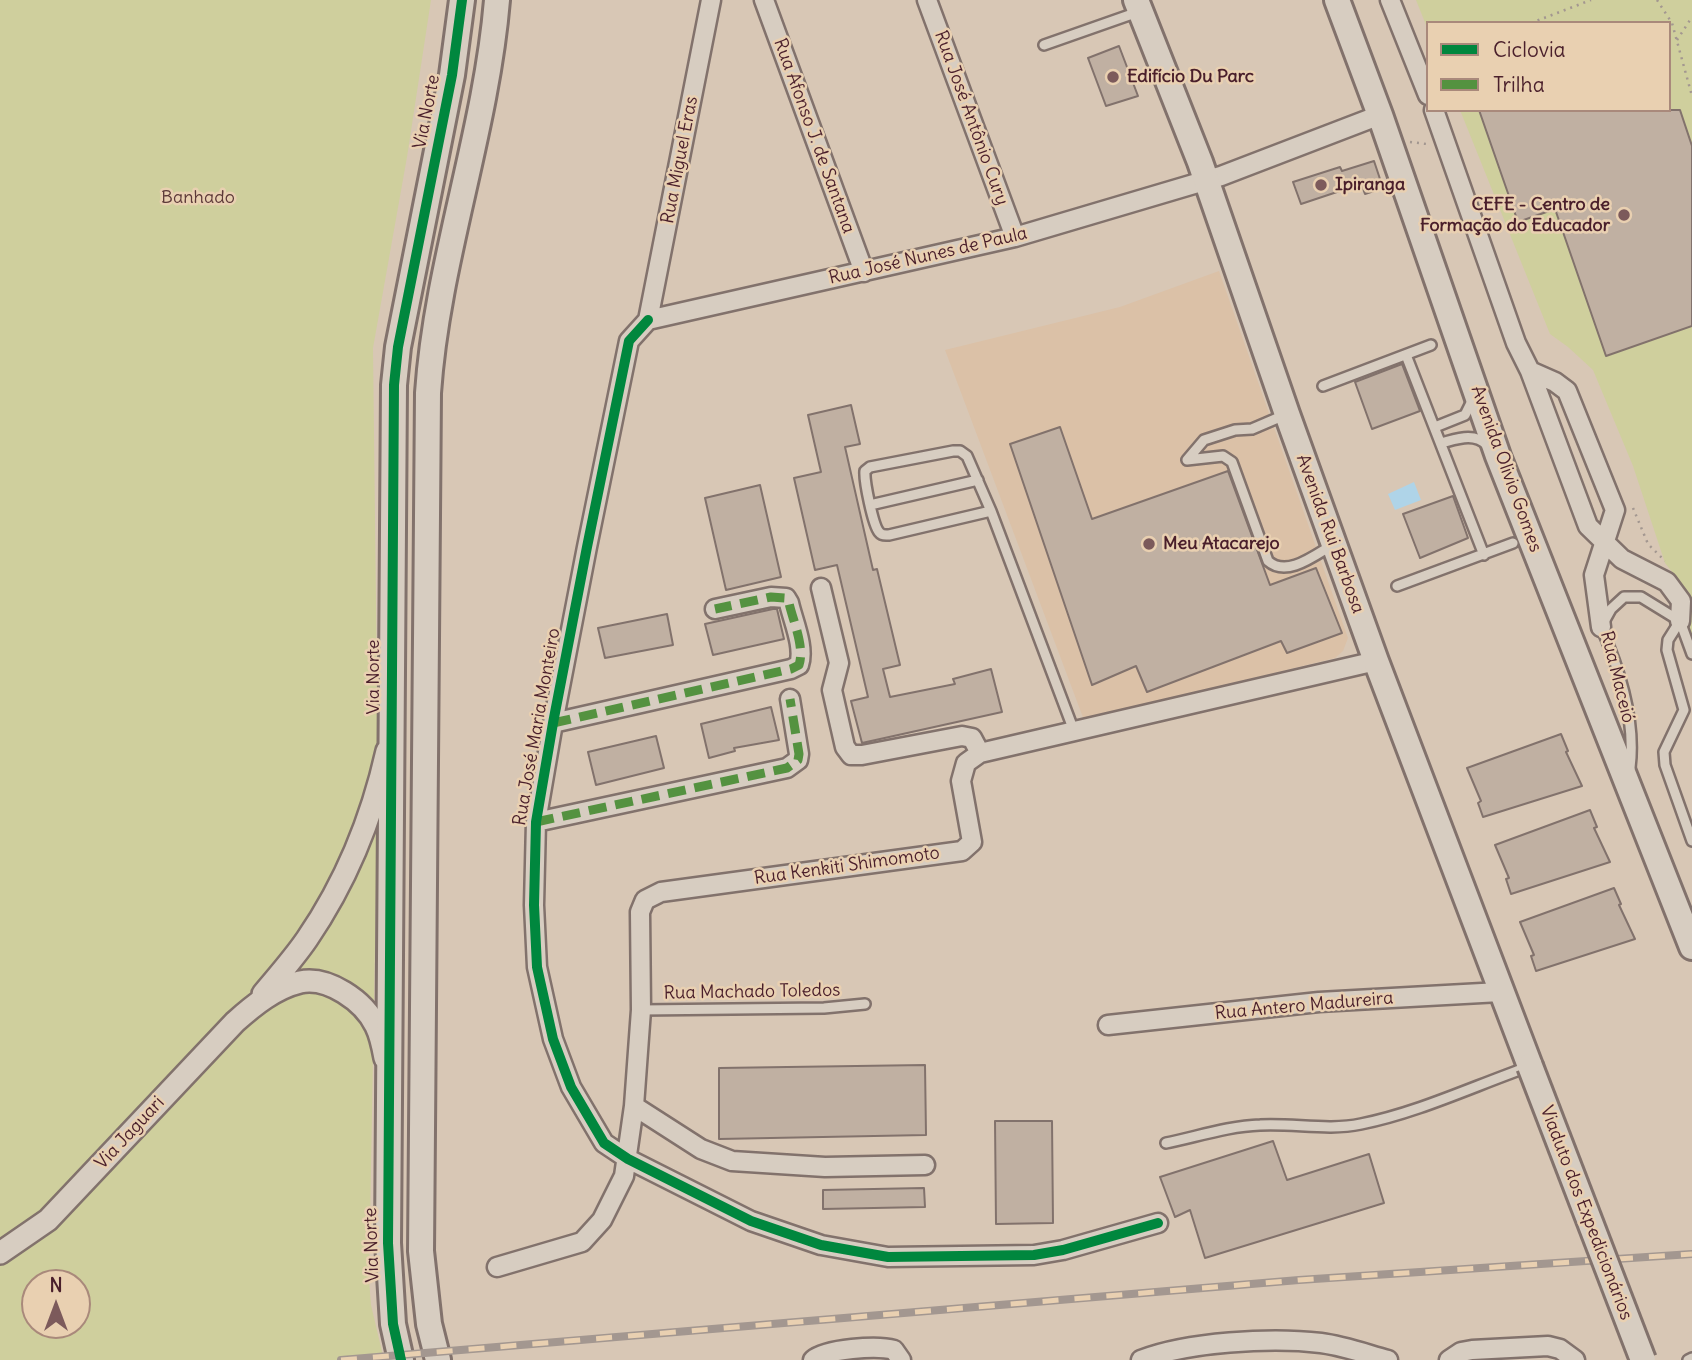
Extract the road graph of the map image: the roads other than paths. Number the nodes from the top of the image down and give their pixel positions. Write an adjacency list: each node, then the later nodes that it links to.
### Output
1 (462, 0): 42 (main road, Via Norte)
2 (497, 0): 64 (main road)
3 (711, 0): 16 (street, Rua Miguel Eras)
4 (764, 0): 15 (street, Rua Afonso J. de Santana)
5 (928, 0): 14 (street, Rua José Antônio Cury)
6 (1337, 0): 12 (main road, Avenida Olivio Gomes)
7 (1390, 0): 10 (street)
8 (1138, 6): 9 (lane); 13 (main road, Avenida Rui Barbosa)
9 (1044, 45)
10 (1426, 90)
11 (1435, 112): 19 (street)
12 (1380, 115): 13 (street, Rua José Nunes de Paula); 21 (main road, Avenida Olivio Gomes)
13 (1205, 180): 14 (street, Rua José Nunes de Paula); 22 (main road, Avenida Rui Barbosa)
14 (1015, 237): 15 (street, Rua José Nunes de Paula)
15 (864, 272): 16 (street, Rua José Nunes de Paula)
16 (648, 320): 41 (street, Rua José Maria Monteiro)
17 (1431, 345): 18 (lane)
18 (1406, 355): 20 (lane); 23 (lane)
19 (1530, 371): 29 (street); 29 (street)
20 (1324, 386)
21 (1475, 387): 23 (lane); 25 (main road, Avenida Olivio Gomes)
22 (1287, 414): 31 (main road, Avenida Rui Barbosa); 31 (lane)
23 (1435, 427): 24 (lane)
24 (1441, 443): 25 (lane); 32 (lane)
25 (1498, 456): 45 (main road, Avenida Olivio Gomes)
26 (978, 480): 27 (lane); 27 (lane); 28 (lane)
27 (870, 505): 28 (lane)
28 (992, 511): 43 (lane)
29 (1604, 541): 36 (street); 37 (street)
30 (1513, 543): 32 (lane)
31 (1334, 544): 39 (main road, Avenida Rui Barbosa)
32 (1484, 555): 33 (lane)
33 (1397, 586)
34 (821, 588): 44 (street)
35 (715, 609): 41 (street)
36 (1680, 621): 37 (lane, Rua Maceió); 38 (lane); 47 (lane)
37 (1601, 627): 45 (lane, Rua Maceió)
38 (1692, 653)
39 (1376, 661): 43 (street); 49 (main road, Avenida Rui Barbosa)
40 (790, 699): 46 (street)
41 (552, 723): 46 (street, Rua José Maria Monteiro)
42 (391, 729): 51 (street, Via Jaguari); 55 (main road, Via Norte)
43 (1074, 731): 44 (street)
44 (980, 753): 52 (street, Rua Kenkiti Shimomoto)
45 (1627, 786): 48 (main road, Avenida Olivio Gomes)
46 (536, 822): 58 (street, Rua José Maria Monteiro)
47 (1692, 841)
48 (1689, 941)
49 (1500, 992): 53 (street, Rua Antero Madureira); 54 (main road, Avenida Rui Barbosa)
50 (865, 1004): 52 (lane, Rua Machado Toledos)
51 (253, 1006): 55 (street, Via Jaguari); 61 (street, Via Jaguari)
52 (641, 1010): 56 (street, Rua Kenkiti Shimomoto)
53 (1108, 1025)
54 (1530, 1066): 57 (lane); 71 (main road, Viaduto dos Expedicionários, bridge)
55 (389, 1074): 63 (main road, Via Norte)
56 (634, 1106): 58 (street, Rua Kenkiti Shimomoto); 59 (street)
57 (1166, 1143)
58 (628, 1158): 60 (street, Rua José Maria Monteiro); 62 (street, Rua Kenkiti Shimomoto)
59 (925, 1165)
60 (1158, 1223)
61 (0, 1252)
62 (497, 1267)
63 (401, 1360)
64 (438, 1360)
65 (813, 1360): 66 (street)
66 (901, 1360)
67 (1141, 1360): 68 (street)
68 (1388, 1360)
69 (1449, 1360): 70 (street)
70 (1575, 1360)
71 (1643, 1360)

